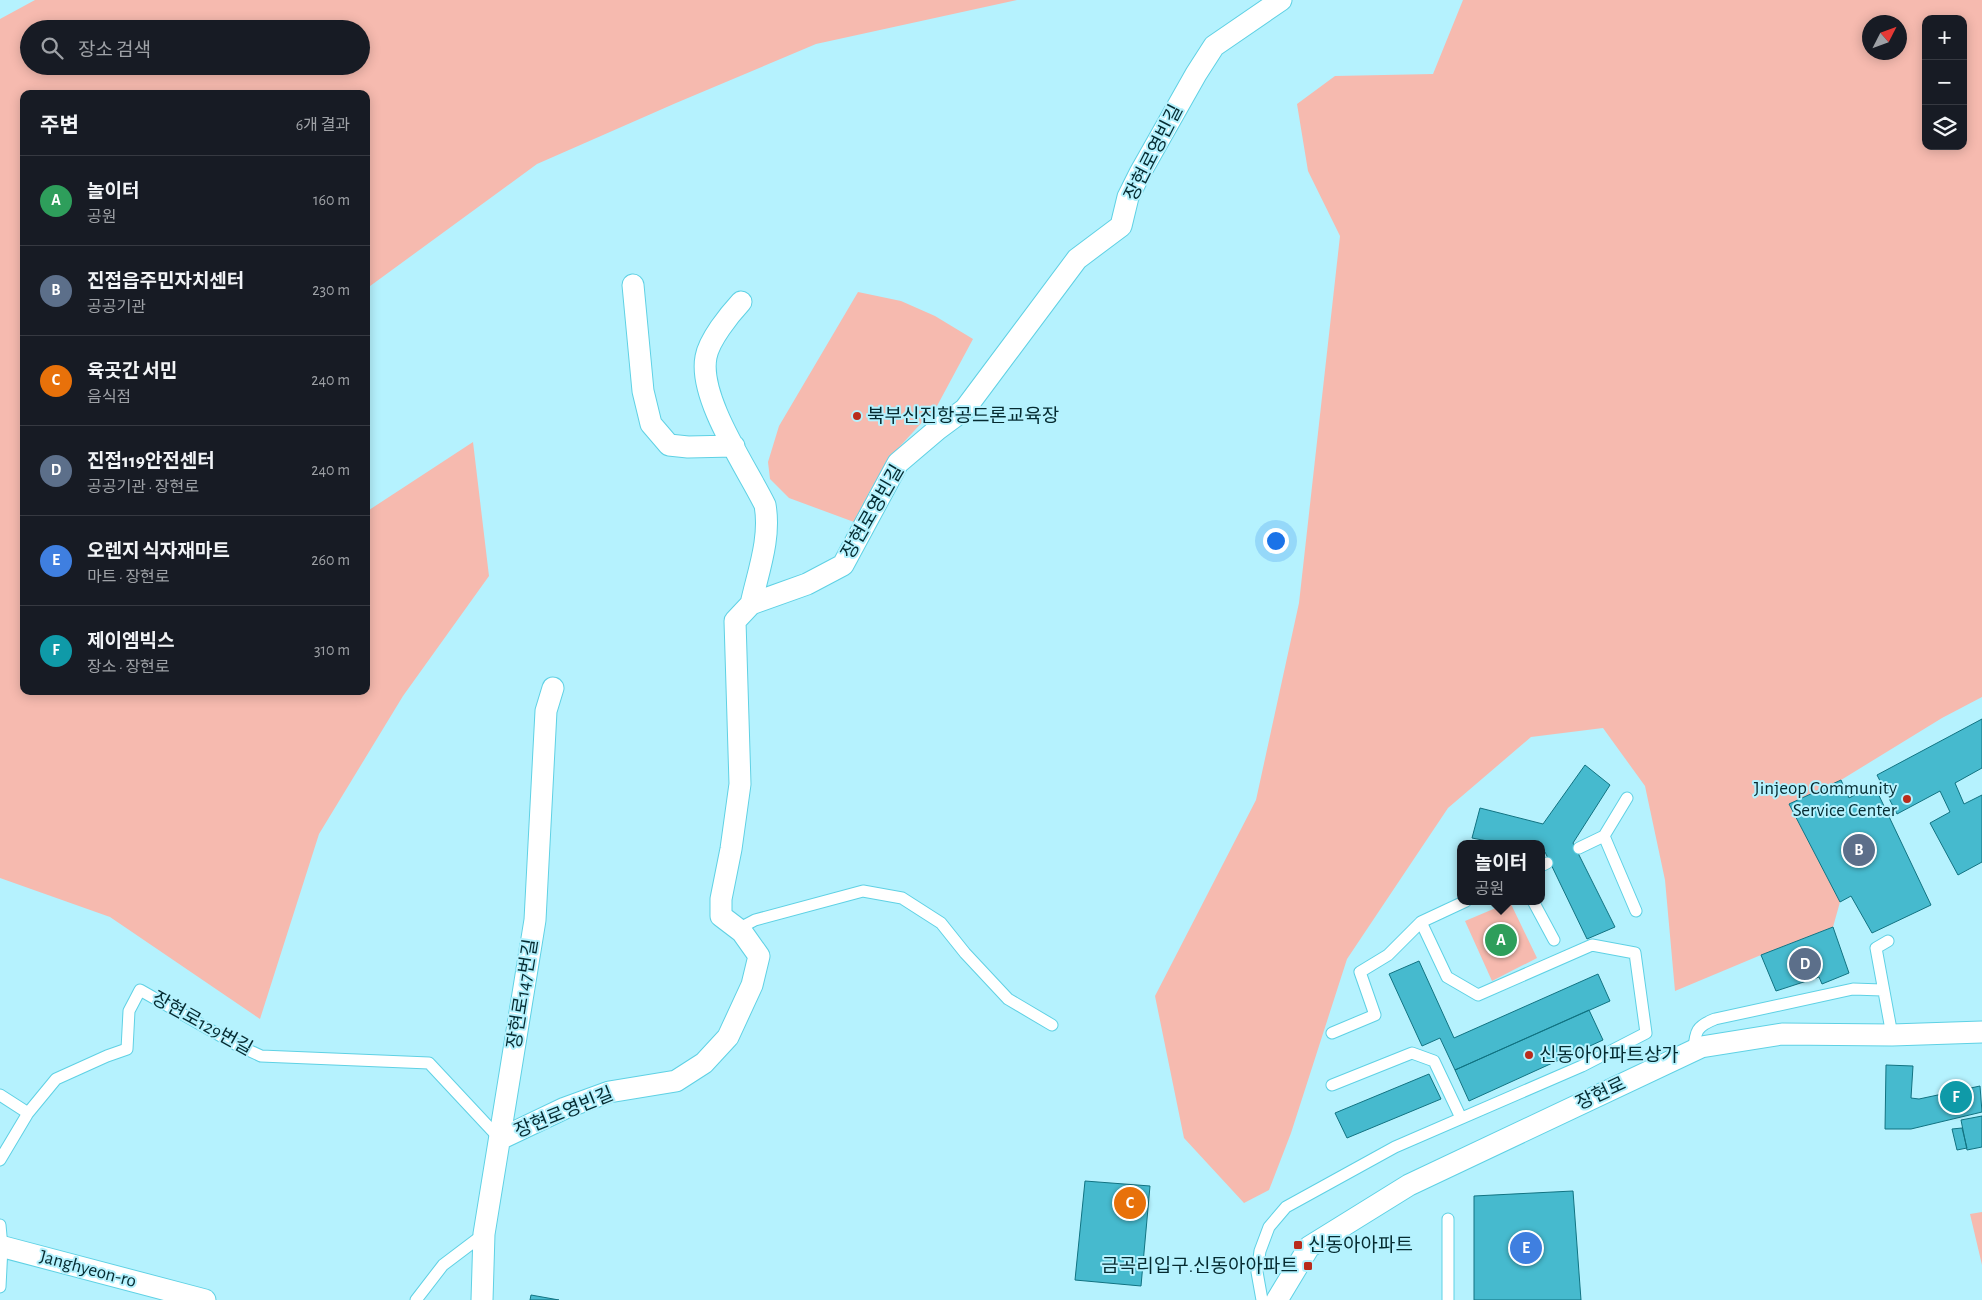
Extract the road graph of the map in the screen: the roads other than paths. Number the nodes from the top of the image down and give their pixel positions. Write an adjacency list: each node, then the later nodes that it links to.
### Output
1 (1281, 0): 5 (street, 장현로영빈길)
2 (633, 285): 4 (street)
3 (741, 302): 4 (street)
4 (734, 446): 5 (street)
5 (751, 604): 14 (street, 장현로영빈길)
6 (553, 688): 27 (street, 장현로147번길)
7 (1626, 798): 8 (lane)
8 (1604, 836): 9 (lane); 12 (lane)
9 (1579, 848)
10 (1457, 905): 13 (lane)
11 (1535, 905): 15 (lane)
12 (1636, 910)
13 (1420, 922): 20 (lane); 26 (lane)
14 (738, 929): 18 (lane); 27 (street, 장현로영빈길)
15 (1554, 940)
16 (1888, 941): 17 (lane)
17 (1882, 990): 21 (lane); 22 (lane)
18 (1052, 1025)
19 (1982, 1032): 21 (street, 장현로)
20 (1332, 1033)
21 (1892, 1035): 22 (street, 장현로)
22 (1694, 1050): 38 (street, 장현로)
23 (1332, 1085): 26 (lane)
24 (0, 1096): 25 (lane)
25 (28, 1113): 27 (lane, 장현로129번길); 28 (lane, 장현로129번길)
26 (1461, 1118): 37 (lane)
27 (500, 1139): 31 (street, 장현로147번길)
28 (0, 1160)
29 (1448, 1219): 39 (lane)
30 (0, 1225): 32 (lane)
31 (484, 1234): 35 (lane); 36 (street, 장현로147번길)
32 (1, 1246): 33 (lane); 34 (street, Janghyeon-ro)
33 (0, 1287)
34 (205, 1300)
35 (416, 1300)
36 (482, 1300)
37 (1262, 1300)
38 (1277, 1300)
39 (1448, 1300)

